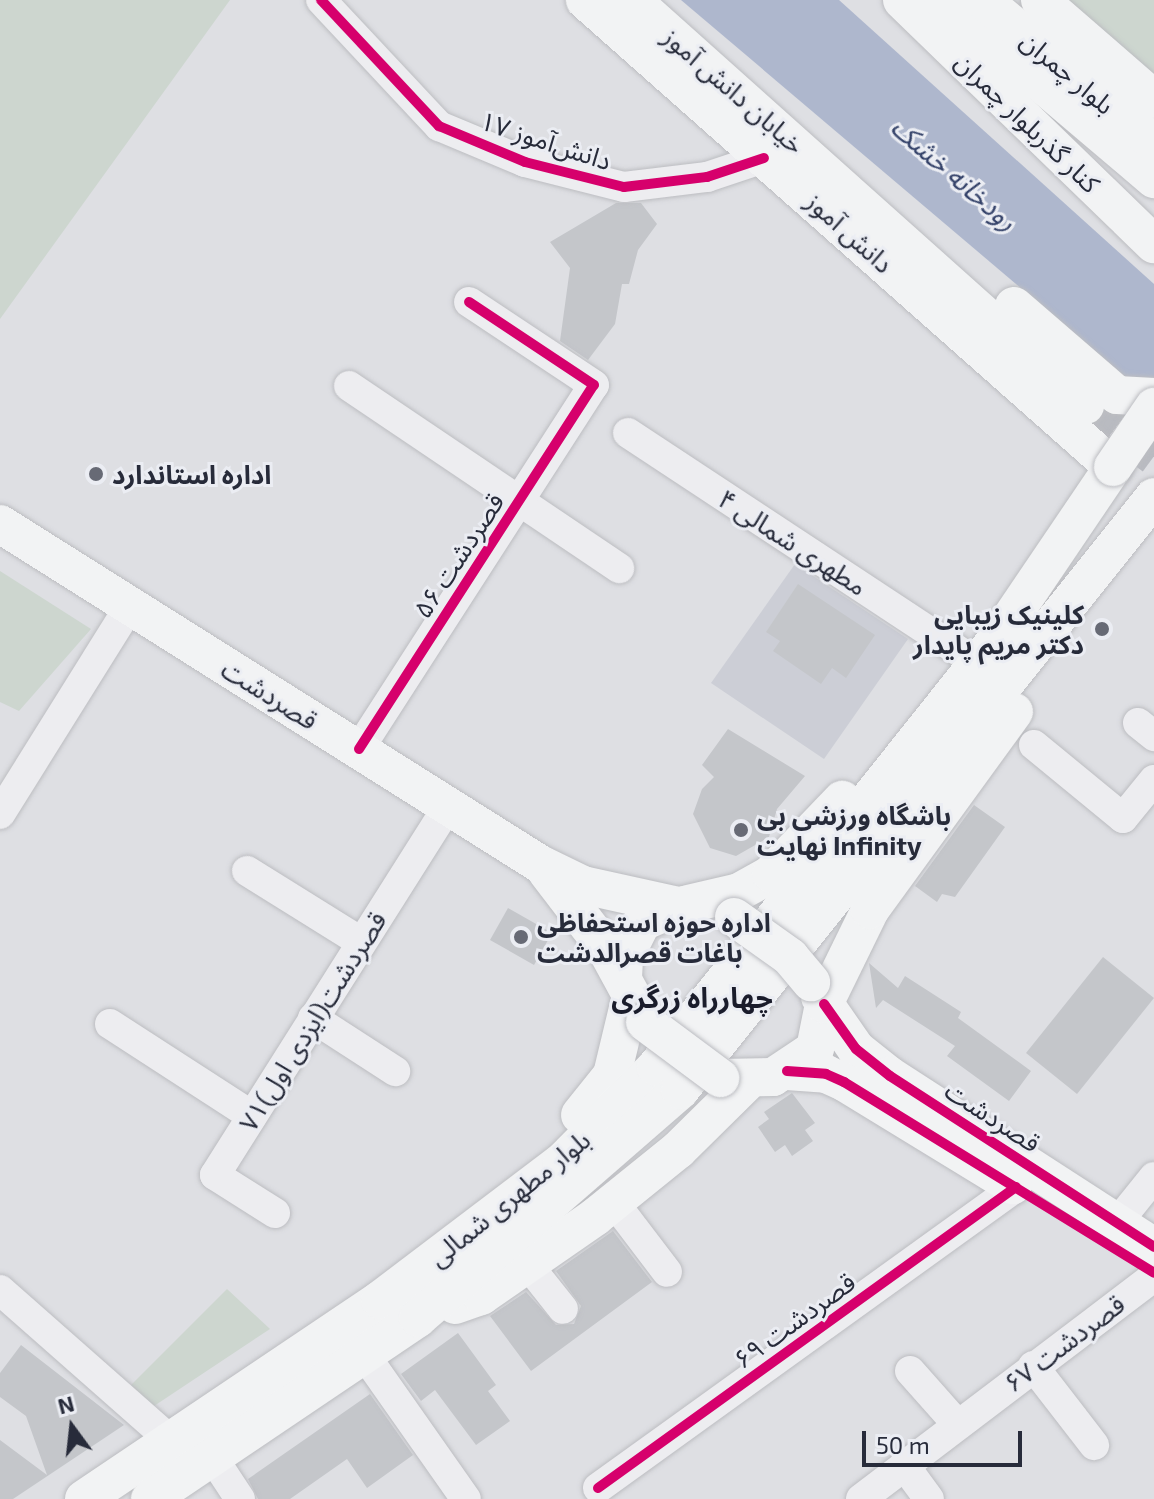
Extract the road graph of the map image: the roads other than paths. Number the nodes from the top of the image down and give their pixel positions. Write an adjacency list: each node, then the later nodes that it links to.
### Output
1 (321, 0): 11 (street, دانش‌آموز ۱۷)
2 (585, 0): 11 (main road, دانش آموز)
3 (632, 0): 16 (main road, خیابان دانش آموز)
4 (656, 0): 16 (main road, خیابان دانش آموز)
5 (902, 0): 13 (main road, کنار گذربلوار چمران)
6 (943, 0): 12 (main road)
7 (983, 0): 10 (main road, بلوار چمران)
8 (1040, 0): 9 (main road, بلوار چمران)
9 (1154, 99)
10 (1154, 143)
11 (764, 158): 20 (main road, دانش آموز)
12 (1154, 179)
13 (1154, 244)
14 (469, 302): 22 (street, ۵۶ قصردشت)
15 (349, 386): 22 (street)
16 (1090, 392): 17 (main road)
17 (1154, 397)
18 (1154, 407): 20 (main road, بلوار مطهرى شمالى, bridge)
19 (628, 433): 29 (street, ۴ مطهری شمالی)
20 (1113, 467): 25 (main road, بلوار مطهرى شمالى)
21 (1154, 497): 24 (main road, بلوار مطهرى شمالى)
22 (520, 501): 26 (street); 31 (street, ۵۶ قصردشت)
23 (0, 524): 28 (main road, قصردشت)
24 (1137, 540): 27 (main road, بلوار مطهرى شمالى)
25 (1052, 550): 29 (main road); 57 (main road, بلوار مطهرى شمالى)
26 (619, 568)
27 (1093, 576): 39 (main road); 59 (main road, بلوار مطهرى شمالى)
28 (130, 606): 31 (main road, قصردشت); 34 (street)
29 (958, 651): 37 (main road)
30 (1034, 745): 32 (street)
31 (359, 749): 33 (main road, قصردشت)
32 (1154, 780)
33 (448, 807): 35 (main road, قصردشت); 38 (street, ۷۱قصردشت(ایزدی اول))
34 (0, 814)
35 (540, 864): 37 (main road, قصردشت); 40 (main road)
36 (247, 871): 38 (street)
37 (681, 905): 39 (main road, bridge); 40 (main road)
38 (361, 942): 41 (street, ۷۱قصردشت(ایزدی اول))
39 (818, 993): 44 (main road); 51 (main road, قصردشت)
40 (633, 999): 45 (main road, bridge); 57 (main road)
41 (313, 1018): 43 (street); 46 (street, ۷۱قصردشت(ایزدی اول))
42 (110, 1024): 46 (street)
43 (395, 1071)
44 (787, 1071): 45 (main road); 48 (main road, قصردشت)
45 (734, 1079): 49 (main road)
46 (252, 1116): 50 (street, ۷۱قصردشت(ایزدی اول))
47 (1154, 1177): 51 (street)
48 (1016, 1187): 55 (main road, قصردشت); 68 (street, ۶۹ قصردشت)
49 (613, 1201): 53 (main road); 54 (street)
50 (275, 1213)
51 (1117, 1223): 52 (main road, قصردشت)
52 (1154, 1247)
53 (528, 1265): 58 (street); 59 (main road)
54 (667, 1272)
55 (1154, 1275): 61 (street, ۶۷ قصردشت)
56 (0, 1290): 64 (street)
57 (380, 1300): 64 (main road, بلوار مطهرى شمالى)
58 (563, 1309)
59 (418, 1318): 60 (main road, بلوار مطهرى شمالى)
60 (364, 1354): 66 (main road, بلوار مطهرى شمالى); 72 (street)
61 (1033, 1366): 63 (street, ۶۷ قصردشت); 65 (street)
62 (910, 1371): 63 (street)
63 (957, 1424): 67 (street, ۶۷ قصردشت)
64 (170, 1440): 69 (main road, بلوار مطهرى شمالى)
65 (1094, 1445)
66 (213, 1458): 70 (main road, بلوار مطهرى شمالى); 71 (street)
67 (904, 1465): 73 (street, ۶۷ قصردشت); 74 (street)
68 (598, 1488)
69 (84, 1499)
70 (150, 1499)
71 (240, 1499)
72 (466, 1499)
73 (861, 1499)
74 (929, 1499)

